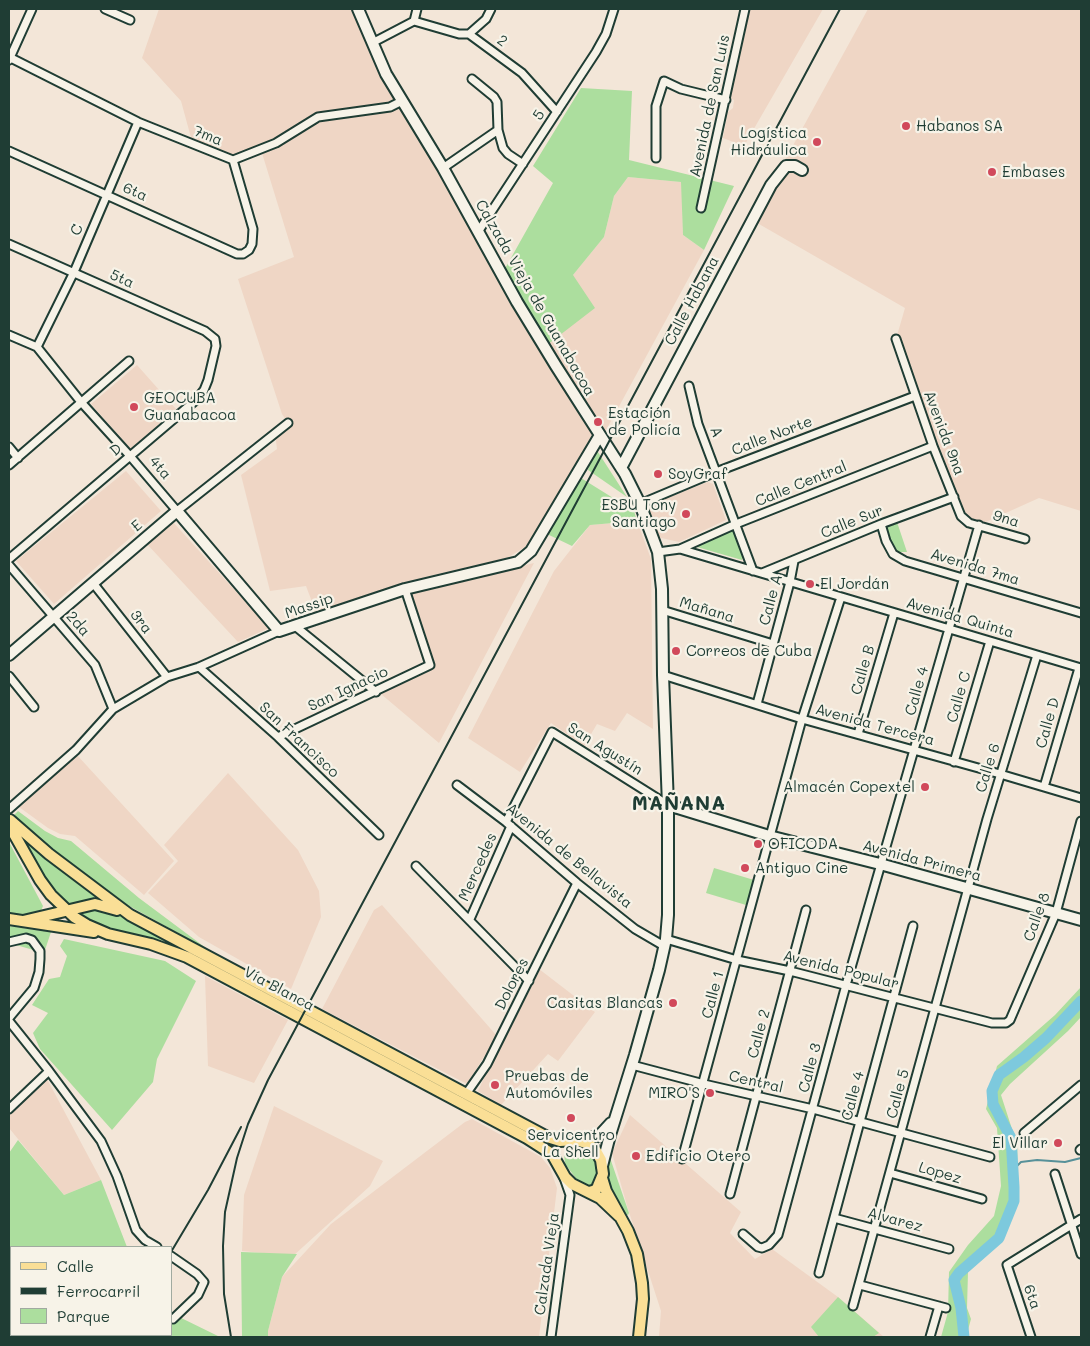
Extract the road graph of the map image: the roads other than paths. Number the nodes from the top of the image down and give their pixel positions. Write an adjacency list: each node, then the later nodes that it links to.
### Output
1 (32, 9): 12 (street)
2 (105, 9): 8 (street)
3 (358, 9): 11 (main road, Calzada Vieja de Guanabacoa)
4 (417, 9): 9 (street)
5 (491, 9): 10 (street)
6 (614, 9): 16 (street, 5)
7 (745, 9): 14 (street, Avenida de San Luis)
8 (130, 20)
9 (414, 21): 10 (street, 2); 11 (street)
10 (469, 34): 16 (street, 2)
11 (372, 43): 15 (main road, Calzada Vieja de Guanabacoa)
12 (9, 58): 17 (street, 7ma)
13 (472, 79): 18 (street)
14 (726, 100): 20 (street); 26 (street, Avenida de San Luis)
15 (402, 101): 21 (street, 7ma); 23 (main road, Calzada Vieja de Guanabacoa)
16 (557, 112): 22 (street, 5)
17 (138, 122): 21 (street, 7ma); 25 (street, C)
18 (498, 130): 22 (street); 23 (street)
19 (9, 151): 25 (street, 6ta)
20 (656, 158)
21 (233, 160): 25 (street, 6ta)
22 (523, 164): 27 (street, 5)
23 (443, 168): 27 (main road, Calzada Vieja de Guanabacoa)
24 (802, 170): 45 (main road, Calle Habana)
25 (108, 195): 29 (street, C)
26 (701, 208)
27 (478, 232): 39 (main road, Calzada Vieja de Guanabacoa)
28 (9, 244): 29 (street, 5ta)
29 (74, 272): 32 (street, 5ta); 33 (street, C)
30 (9, 335): 33 (street, 4ta)
31 (896, 339): 36 (street, Avenida 9na)
32 (216, 346): 42 (street, D)
33 (36, 347): 37 (street, 4ta)
34 (128, 361): 37 (street)
35 (688, 386): 46 (street, A)
36 (915, 396): 40 (street, Avenida 9na); 46 (street, Calle Norte)
37 (81, 402): 42 (street, 4ta); 43 (street)
38 (288, 423): 49 (street, E)
39 (600, 435): 45 (main road, Calzada Vieja de Guanabacoa); 64 (main road, Massip)
40 (933, 446): 47 (street, Avenida 9na); 50 (street, Calle Central)
41 (9, 447): 43 (street)
42 (130, 456): 49 (street, 4ta); 56 (street, D)
43 (18, 458): 44 (street)
44 (9, 465)
45 (621, 468): 48 (main road, Calzada Vieja de Guanabacoa)
46 (716, 472): 48 (street, Calle Norte); 50 (street, A)
47 (954, 498): 51 (street, Calle Sur); 52 (street, Avenida 9na)
48 (640, 504): 55 (main road, Calzada Vieja de Guanabacoa)
49 (177, 512): 63 (main road, E); 72 (main road, 4ta)
50 (736, 524): 54 (street, Calle Central); 59 (street, A)
51 (881, 524): 57 (street, Calle Sur); 61 (street, Avenida 7ma)
52 (979, 525): 53 (street, 9na); 61 (street, Calle 4)
53 (1025, 539)
54 (680, 549): 55 (street, Avenida Quinta); 59 (street, Avenida Quinta)
55 (658, 552): 66 (main road, Calzada Vieja de Guanabacoa)
56 (9, 559)
57 (794, 561): 60 (street, Calle Sur); 62 (street, Calle A)
58 (9, 565): 69 (street, 2da)
59 (753, 571): 60 (street, Avenida Quinta)
60 (762, 573): 62 (street, Avenida Quinta)
61 (964, 578): 68 (street, Avenida 7ma); 71 (street, Calle 4)
62 (790, 582): 65 (street, Avenida Quinta); 74 (street, Calle A)
63 (93, 583): 69 (main road, E); 81 (street, 3ra)
64 (405, 589): 70 (main road, Massip); 82 (street, San Ignacio)
65 (841, 597): 67 (street, Avenida Quinta); 86 (street)
66 (662, 610): 74 (street, Mañana); 79 (main road, Calzada Vieja de Guanabacoa)
67 (894, 612): 71 (street, Avenida Quinta); 88 (street, Calle B)
68 (1081, 613)
69 (53, 617): 75 (main road, E); 85 (street, 2da)
70 (295, 626): 72 (main road, Massip); 82 (street)
71 (949, 629): 73 (street, Avenida Quinta); 90 (street, Calle 4)
72 (279, 631): 77 (street, Massip)
73 (990, 641): 76 (street, Avenida Quinta); 91 (street, Calle C)
74 (773, 644): 83 (street, Calle A)
75 (9, 655)
76 (1037, 655): 78 (street, Avenida Quinta); 92 (street, Calle 6)
77 (198, 666): 81 (street, Massip); 89 (street, San Francisco)
78 (1080, 668): 94 (street, Calle D)
79 (663, 675): 83 (street, Avenida Tercera); 96 (main road, Calzada Vieja de Guanabacoa)
80 (9, 676): 84 (street)
81 (167, 677): 85 (street, Massip)
82 (376, 692): 89 (street, San Ignacio)
83 (757, 704): 86 (street, Avenida Tercera)
84 (34, 707)
85 (114, 709): 97 (street, Massip)
86 (802, 720): 88 (street, Avenida Tercera); 103 (street)
87 (552, 732): 96 (street, San Agustín); 101 (street, Mercedes)
88 (858, 734): 90 (street, Avenida Tercera)
89 (278, 737): 102 (street, San Francisco)
90 (914, 750): 91 (street, Avenida Tercera); 104 (street, Calle 4)
91 (954, 762): 92 (street, Avenida Tercera)
92 (1000, 774): 94 (street, Avenida Tercera); 107 (street, Calle 6)
93 (457, 785): 101 (street, Avenida de Bellavista)
94 (1044, 787): 95 (street, Avenida Tercera)
95 (1081, 798)
96 (668, 806): 103 (main road, Avenida Primera); 121 (main road, Calzada Vieja de Guanabacoa)
97 (9, 808)
98 (9, 819): 112 (main road, Vía Blanca)
99 (1081, 821): 111 (street, Calle 8)
100 (9, 824): 108 (main road, Vía Blanca)
101 (508, 824): 106 (street, Avenida de Bellavista); 115 (street, Mercedes)
102 (379, 835)
103 (769, 836): 104 (main road, Avenida Primera); 122 (street, Calle 1)
104 (880, 864): 107 (main road, Avenida Primera); 125 (street, Calle 3)
105 (416, 866): 115 (street)
106 (577, 883): 121 (street, Avenida de Bellavista); 124 (street, Dolores)
107 (968, 889): 111 (main road, Avenida Primera); 127 (street, Calle 5)
108 (51, 895): 109 (main road, Vía Blanca); 113 (main road)
109 (66, 910): 112 (main road); 113 (main road); 119 (main road, Vía Blanca)
110 (806, 910): 123 (street, Calle 2)
111 (1056, 913): 117 (main road, Avenida Primera); 128 (street, Calle 8)
112 (130, 915): 134 (main road, Vía Blanca)
113 (42, 916): 116 (main road)
114 (9, 919): 116 (main road)
115 (470, 919): 124 (street)
116 (23, 920): 119 (main road)
117 (1081, 920)
118 (913, 926): 126 (street, Calle 4)
119 (108, 934): 145 (main road, Vía Blanca)
120 (9, 942): 129 (street)
121 (665, 942): 122 (street, Avenida Popular); 130 (main road, Calzada Vieja de Guanabacoa)
122 (737, 960): 123 (street, Avenida Popular); 132 (street, Calle 1)
123 (790, 971): 125 (street, Avenida Popular); 135 (street, Calle 2)
124 (529, 981): 134 (street, Dolores)
125 (846, 985): 126 (street, Avenida Popular); 137 (street, Calle 3)
126 (893, 997): 127 (street, Avenida Popular); 139 (street, Calle 4)
127 (935, 1008): 128 (street, Avenida Popular); 140 (street, Calle 5)
128 (1010, 1020)
129 (9, 1022): 131 (street)
130 (632, 1065): 132 (street, Central); 138 (main road, Calzada Vieja de Guanabacoa)
131 (49, 1071): 136 (street); 160 (street)
132 (704, 1084): 135 (street, Central); 144 (street, Calle 1)
133 (1081, 1085): 141 (street)
134 (466, 1094): 142 (main road, Vía Blanca)
135 (757, 1095): 137 (street, Central); 151 (street, Calle 2)
136 (9, 1109)
137 (813, 1109): 139 (street, Central); 159 (street, Calle 3)
138 (618, 1112): 142 (main road); 146 (main road, Calzada Vieja de Guanabacoa)
139 (860, 1121): 140 (street, Central); 155 (street, Calle 4)
140 (902, 1132): 143 (street, Central); 147 (street, Calle 5)
141 (1024, 1133)
142 (571, 1141): 145 (main road); 146 (main road)
143 (990, 1157)
144 (682, 1160)
145 (557, 1164): 150 (main road); 152 (street, Calzada Vieja)
146 (602, 1166): 149 (main road)
147 (890, 1173): 153 (street, Lopez); 158 (street, Calle 5)
148 (1055, 1174): 157 (street)
149 (602, 1178): 150 (main road); 154 (main road)
150 (586, 1191): 152 (street, Calzada Vieja); 154 (main road)
151 (730, 1194)
152 (570, 1195): 168 (street, Calzada Vieja)
153 (982, 1199)
154 (619, 1216): 169 (main road)
155 (834, 1218): 158 (street, Alvarez); 164 (street, Calle 4)
156 (1081, 1219): 157 (street)
157 (1072, 1226): 162 (street); 171 (street, 6ta)
158 (876, 1228): 161 (street, Alvarez); 165 (street, Calle 5)
159 (743, 1234)
160 (155, 1246)
161 (949, 1249)
162 (1081, 1254)
163 (172, 1257): 167 (street)
164 (819, 1273)
165 (860, 1285): 166 (street, Calle 5); 170 (street)
166 (854, 1306)
167 (173, 1319)
168 (551, 1337)
169 (639, 1337)
170 (930, 1337)
171 (1031, 1337)

